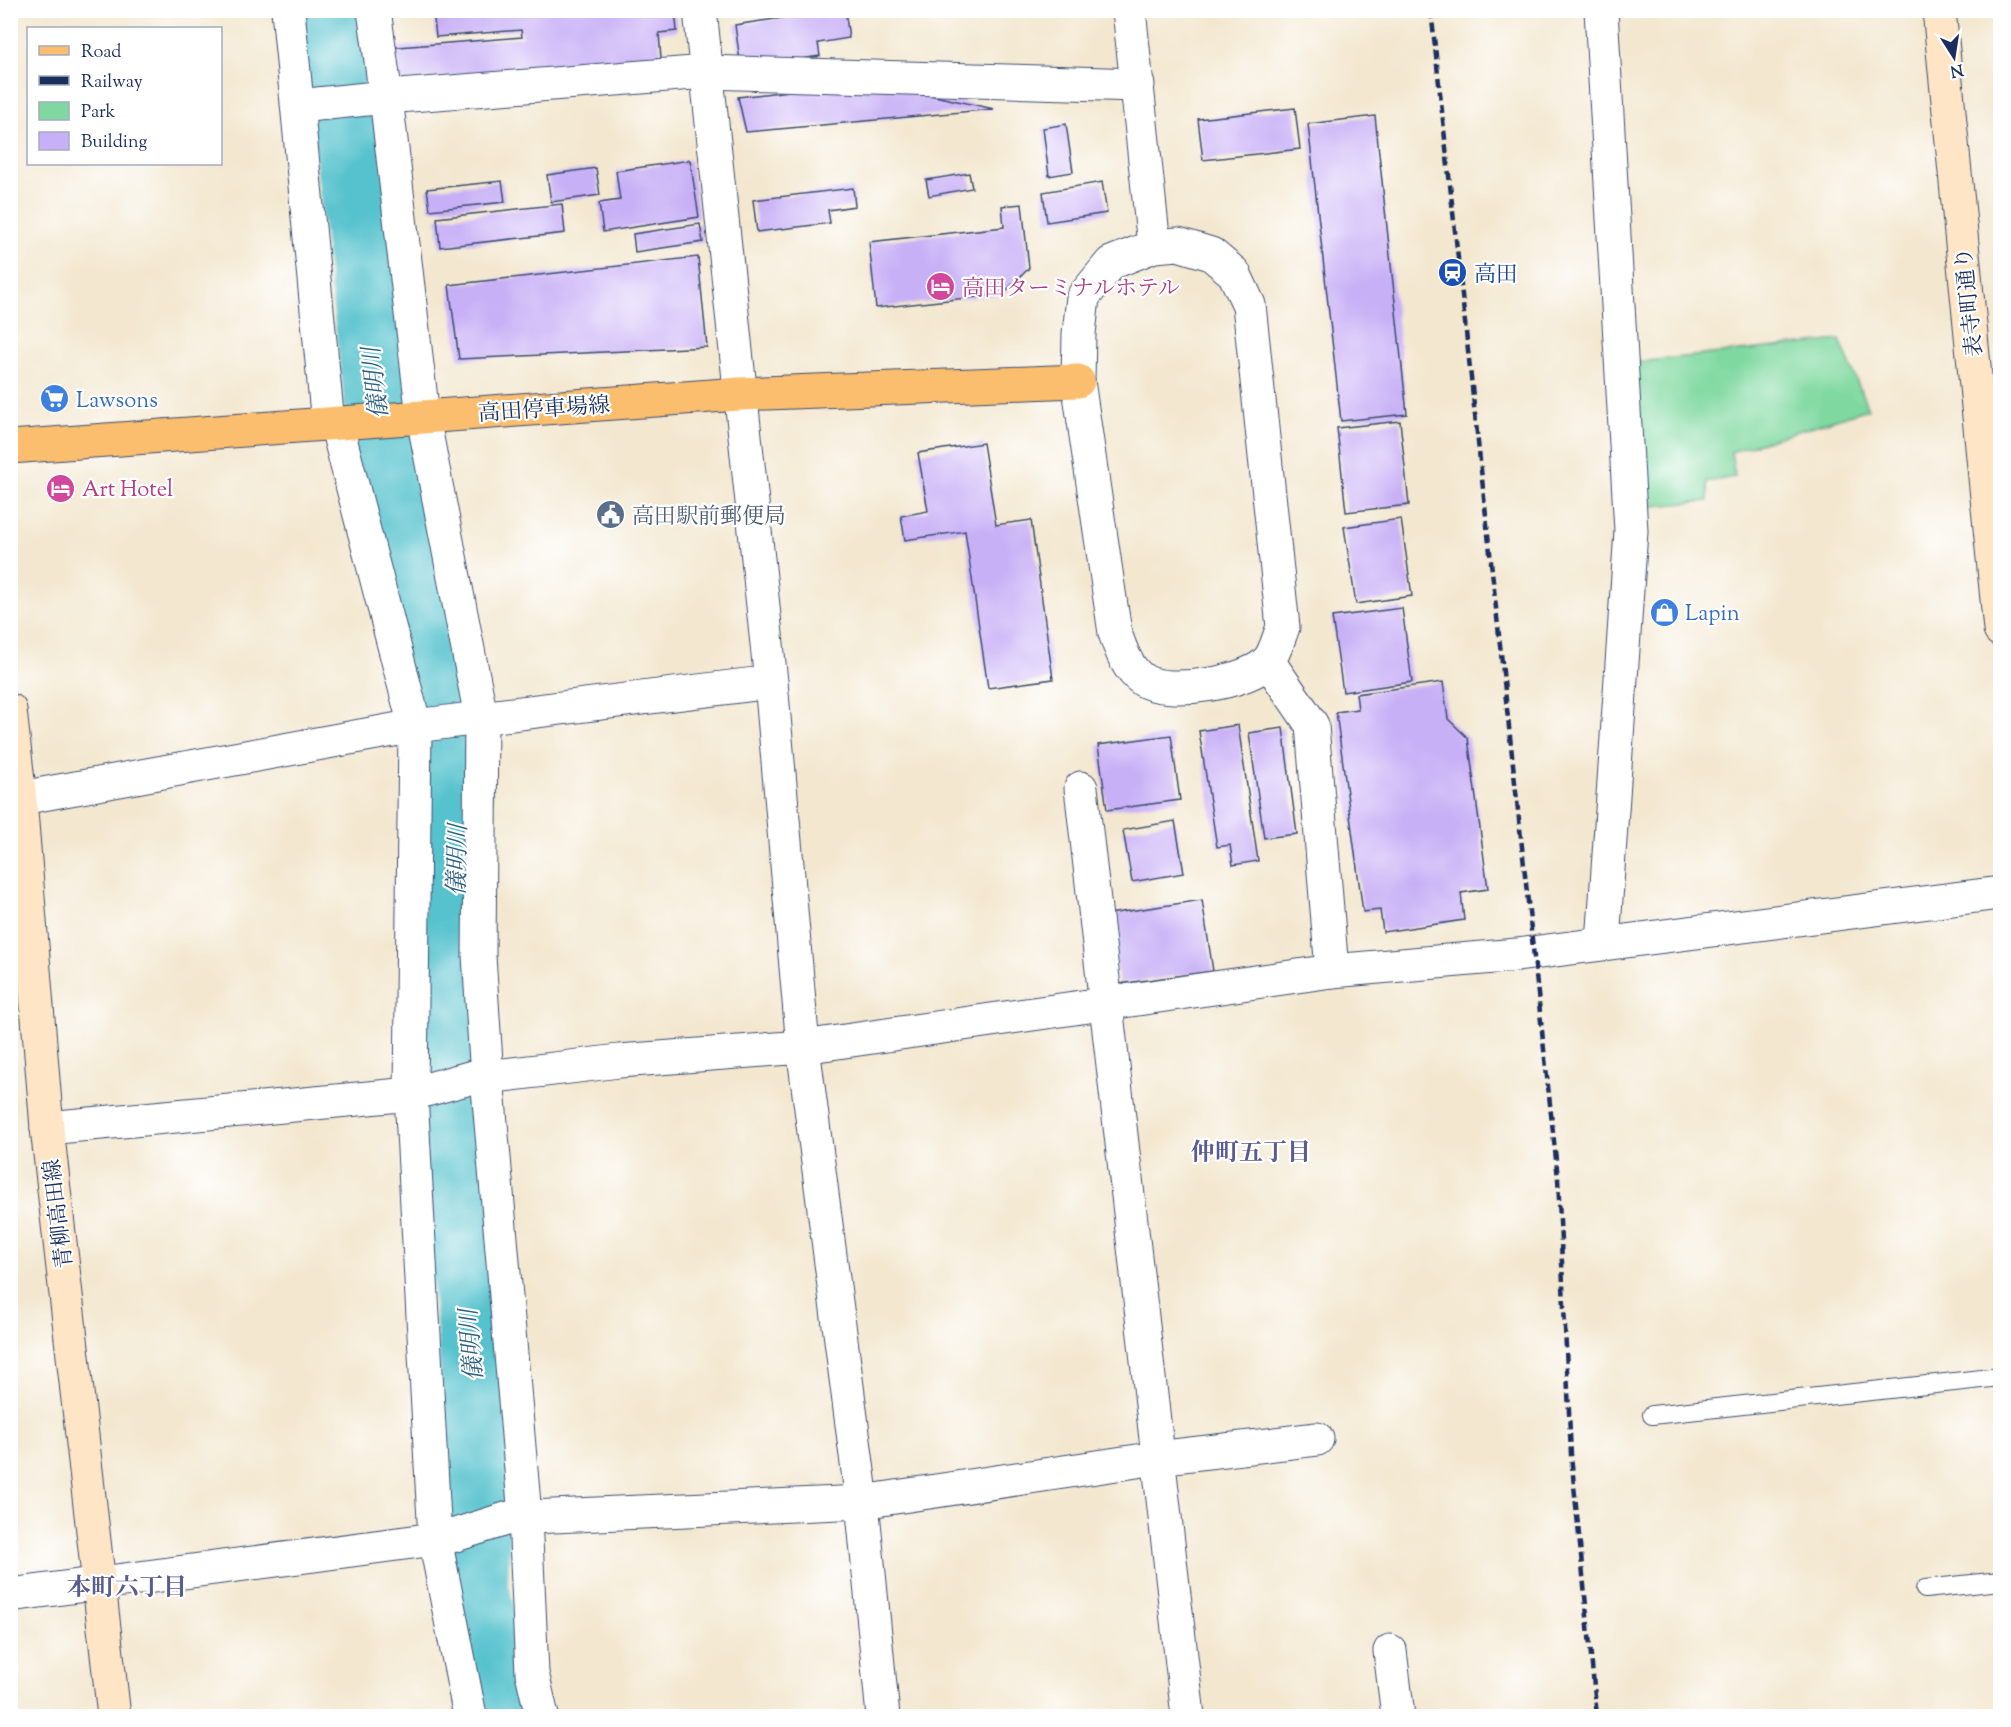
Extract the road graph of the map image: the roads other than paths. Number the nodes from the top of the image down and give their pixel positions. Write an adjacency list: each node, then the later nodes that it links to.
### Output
1 (288, 10): 10 (street)
2 (374, 10): 9 (street)
3 (700, 10): 7 (street)
4 (1129, 10): 8 (street)
5 (1939, 10): 17 (main road, 表寺町通り)
6 (1602, 11): 26 (street)
7 (706, 72): 8 (street); 9 (street); 13 (street)
8 (1138, 85): 11 (street)
9 (381, 97): 10 (street); 14 (street)
10 (308, 104): 15 (street)
11 (1154, 246): 12 (street); 18 (street)
12 (1078, 381): 13 (main road, 高田停車場線); 18 (street)
13 (739, 394): 14 (main road, 高田停車場線); 19 (street)
14 (412, 417): 15 (main road, 高田停車場線); 21 (street)
15 (338, 423): 16 (main road, 高田停車場線); 22 (street)
16 (10, 447)
17 (2001, 630)
18 (1268, 661): 27 (street)
19 (771, 682): 21 (street); 29 (street)
20 (10, 710): 24 (main road, 青柳高田線)
21 (481, 717): 22 (street); 30 (street)
22 (416, 726): 24 (street); 31 (street)
23 (1081, 788): 28 (street)
24 (15, 799): 32 (main road, 青柳高田線)
25 (2001, 893): 26 (street)
26 (1602, 944): 27 (street)
27 (1332, 971): 28 (street)
28 (1105, 1003): 29 (street); 36 (street)
29 (803, 1047): 30 (street); 37 (street)
30 (480, 1077): 31 (street); 38 (street)
31 (411, 1094): 32 (street); 39 (street)
32 (47, 1128): 41 (main road, 青柳高田線)
33 (2001, 1377): 34 (lane)
34 (1652, 1414)
35 (1317, 1439): 36 (street)
36 (1157, 1458): 37 (street); 49 (street)
37 (862, 1502): 38 (street); 48 (street)
38 (517, 1517): 39 (street); 47 (street)
39 (444, 1537): 41 (street); 46 (street)
40 (2001, 1581): 42 (lane)
41 (100, 1582): 43 (street); 45 (main road, 青柳高田線)
42 (1925, 1589)
43 (10, 1595)
44 (1390, 1651): 50 (street)
45 (114, 1716)
46 (470, 1716)
47 (542, 1716)
48 (883, 1716)
49 (1188, 1716)
50 (1398, 1716)

